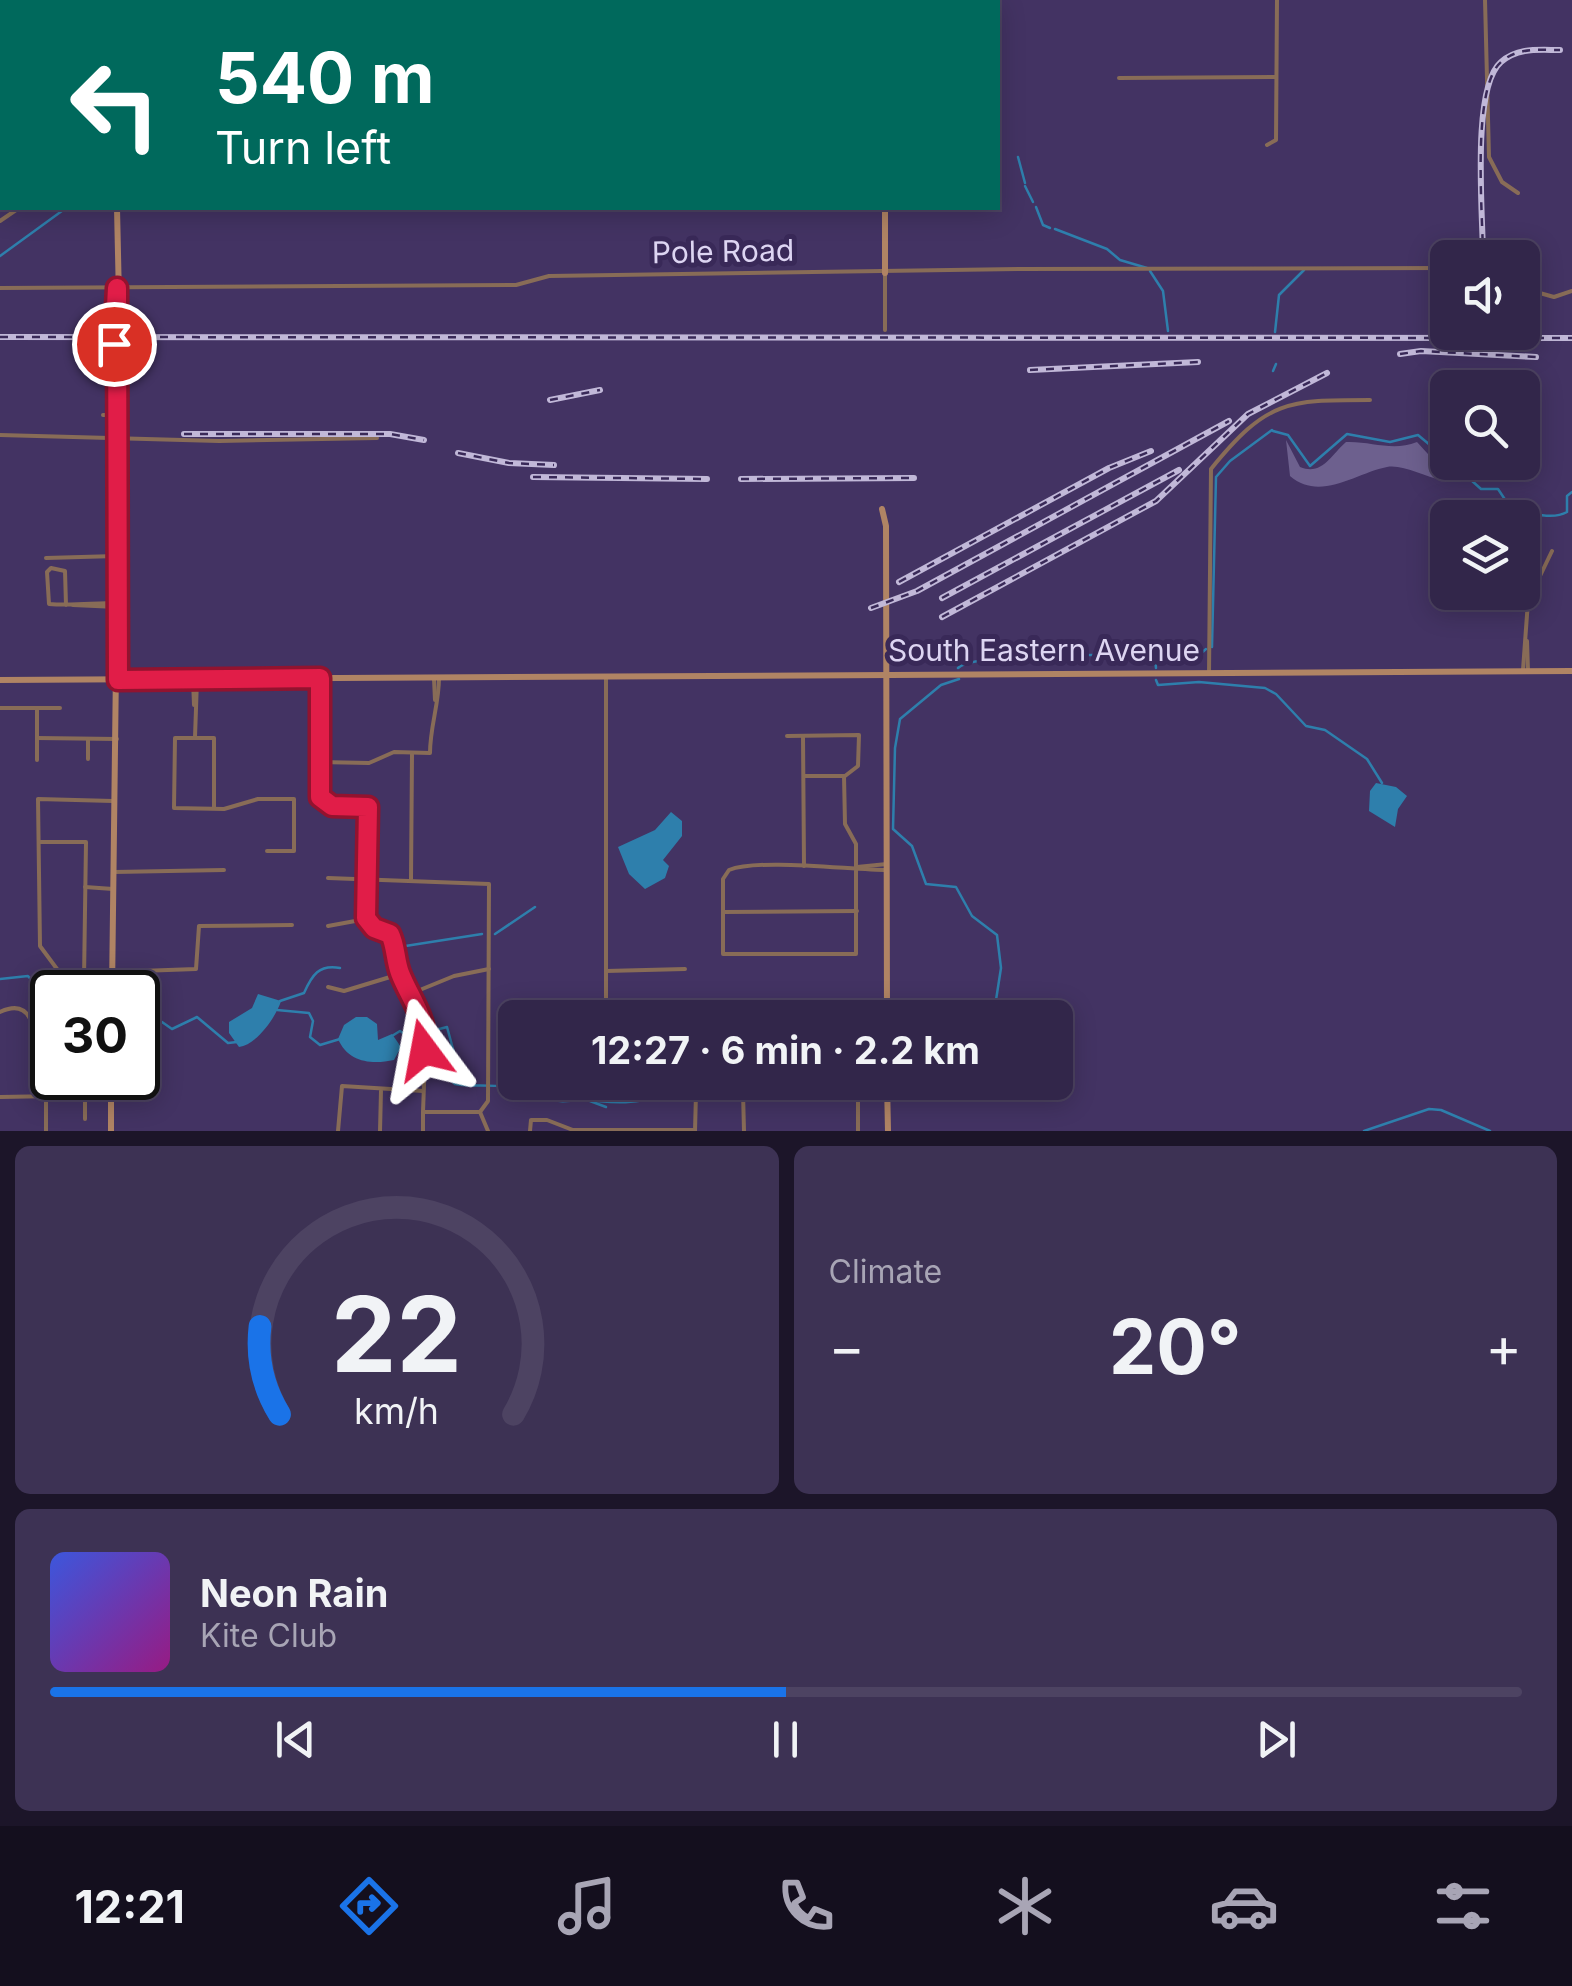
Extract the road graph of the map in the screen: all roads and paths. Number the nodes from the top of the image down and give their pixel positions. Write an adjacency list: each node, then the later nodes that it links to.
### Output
1 (1276, 0): 3 (street)
2 (1485, 0): 6 (street)
3 (1276, 77): 4 (street); 5 (street)
4 (1120, 78)
5 (1266, 145)
6 (1518, 193)
7 (117, 210): 12 (main road)
8 (884, 210): 10 (main road)
9 (1430, 268): 10 (street, Pole Road)
10 (885, 273): 12 (street, Pole Road); 15 (street)
11 (0, 288): 12 (street, Pole Road)
12 (117, 288): 18 (main road)
13 (1571, 291): 14 (street)
14 (1540, 293)
15 (885, 330)
16 (1370, 400): 31 (street)
17 (103, 414): 18 (street)
18 (117, 415): 20 (main road)
19 (0, 435): 20 (street)
20 (117, 436): 21 (street); 24 (main road)
21 (378, 438)
22 (882, 509): 30 (main road)
23 (1552, 551): 28 (street)
24 (117, 556): 25 (street); 27 (main road)
25 (46, 558)
26 (66, 605): 26 (street); 27 (street)
27 (117, 605): 36 (main road)
28 (1526, 673): 29 (main road, South Eastern Avenue); 31 (main road, South Eastern Avenue)
29 (1570, 673)
30 (886, 674): 31 (main road, South Eastern Avenue); 32 (main road, South Eastern Avenue); 58 (main road)
31 (1209, 674)
32 (606, 676): 33 (main road, South Eastern Avenue); 78 (street)
33 (437, 677): 34 (main road, South Eastern Avenue); 47 (street)
34 (320, 678): 37 (main road, South Eastern Avenue); 50 (street)
35 (0, 680): 36 (main road, South Eastern Avenue)
36 (118, 680): 37 (main road, South Eastern Avenue); 46 (main road)
37 (195, 680): 43 (street)
38 (0, 708): 39 (street)
39 (37, 708): 40 (street); 44 (street)
40 (60, 708)
41 (787, 736): 42 (street)
42 (803, 736): 51 (street); 52 (street)
43 (195, 737): 54 (street); 54 (street)
44 (37, 738): 45 (street); 49 (street)
45 (88, 738): 46 (street); 48 (street)
46 (116, 739): 53 (main road)
47 (412, 753): 50 (street); 64 (street)
48 (88, 759)
49 (37, 760)
50 (319, 762): 63 (street)
51 (804, 776): 52 (street); 57 (street)
52 (844, 776): 59 (street)
53 (115, 801): 55 (street); 61 (main road)
54 (214, 808): 56 (street)
55 (38, 842): 65 (street); 74 (street)
56 (267, 851)
57 (804, 867): 59 (street); 68 (street)
58 (887, 867): 59 (street); 83 (main road)
59 (856, 868): 67 (street)
60 (224, 870): 61 (street)
61 (114, 872): 66 (main road)
62 (328, 878): 63 (street)
63 (367, 879): 64 (street); 69 (street)
64 (411, 880): 72 (street)
65 (85, 887): 66 (street); 75 (street)
66 (113, 887): 76 (main road)
67 (856, 911): 68 (street); 68 (street)
68 (723, 912)
69 (366, 918): 71 (street); 79 (street)
70 (292, 925): 77 (street)
71 (328, 926)
72 (489, 969): 81 (street); 98 (street)
73 (685, 969): 78 (street)
74 (55, 970)
75 (84, 970)
76 (112, 970)
77 (160, 970)
78 (606, 971): 82 (street)
79 (400, 974): 80 (street); 81 (street)
80 (328, 987)
81 (410, 994): 87 (street)
82 (606, 1000)
83 (887, 1000)
84 (0, 1012): 85 (street)
85 (30, 1018)
86 (380, 1090): 87 (street); 104 (street); 105 (street)
87 (423, 1091): 97 (street)
88 (0, 1097): 89 (street)
89 (30, 1097)
90 (46, 1100): 102 (street)
91 (85, 1100): 99 (street)
92 (110, 1100): 103 (main road)
93 (696, 1100): 101 (street)
94 (743, 1100): 111 (street)
95 (858, 1100): 112 (street)
96 (888, 1100): 113 (main road)
97 (424, 1112): 98 (street); 106 (street)
98 (480, 1112): 107 (street)
99 (85, 1119)
100 (654, 1130): 101 (street); 110 (street)
101 (695, 1130)
102 (46, 1131)
103 (111, 1131)
104 (338, 1131)
105 (380, 1131)
106 (423, 1131)
107 (488, 1131)
108 (530, 1131): 109 (street)
109 (573, 1131): 110 (street)
110 (612, 1131)
111 (744, 1131)
112 (858, 1131)
113 (888, 1131)

